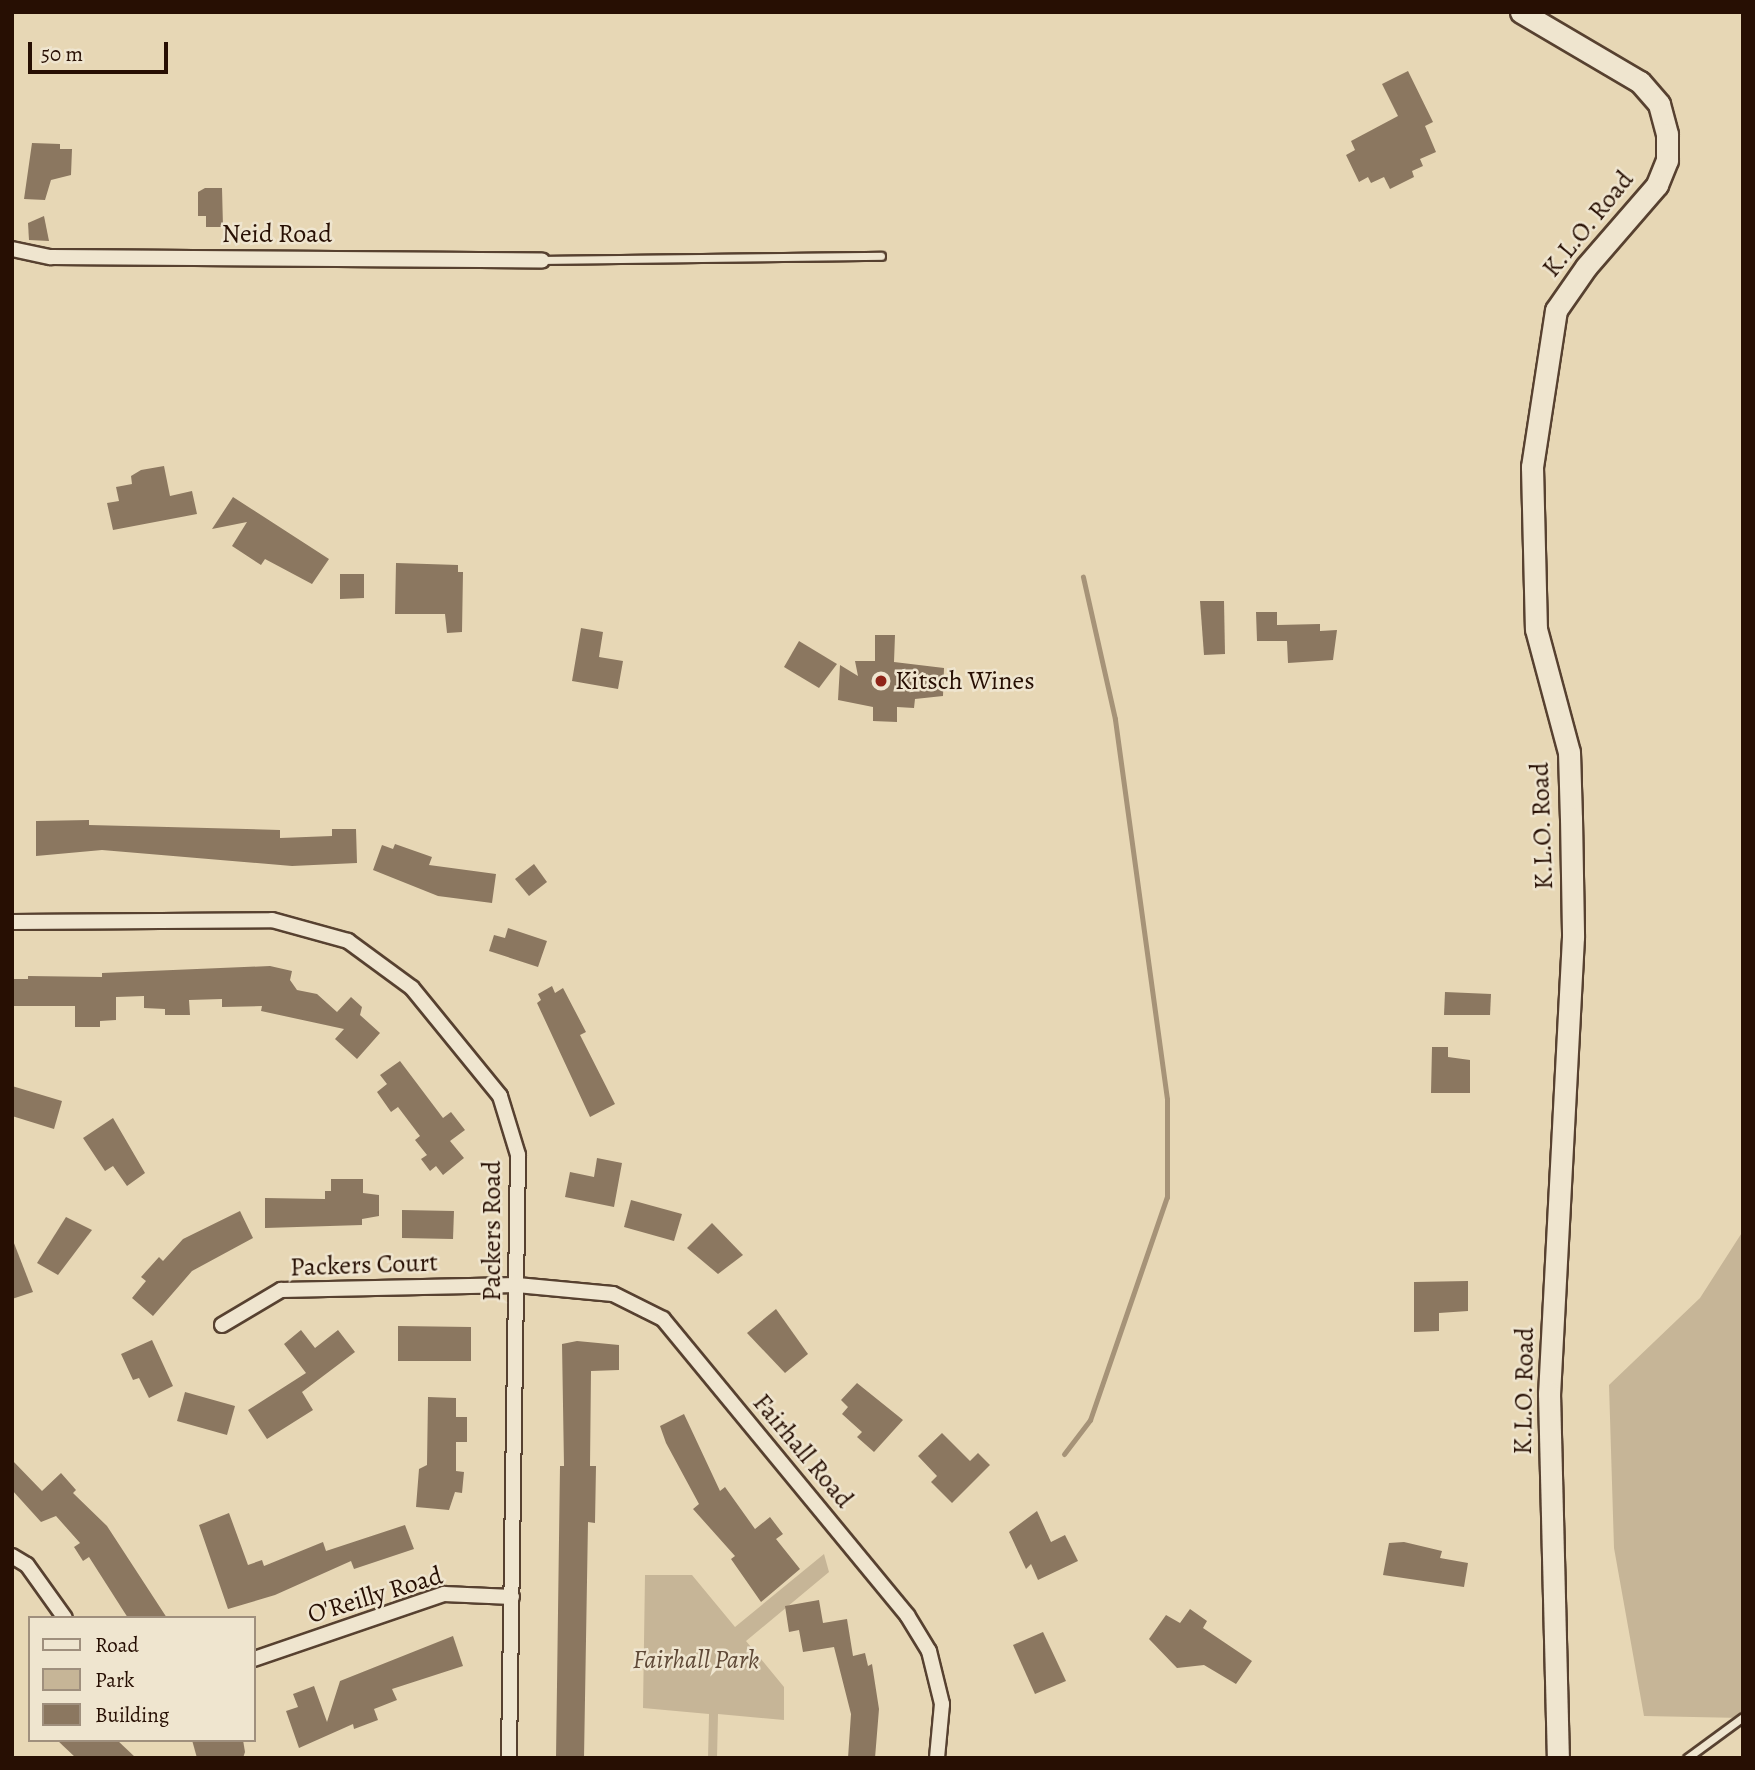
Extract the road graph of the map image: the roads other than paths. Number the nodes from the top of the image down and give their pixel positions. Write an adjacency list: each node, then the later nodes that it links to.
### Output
1 (1521, 12): 15 (main road, K.L.O. Road)
2 (12, 249): 4 (street, Neid Road)
3 (881, 256): 4 (lane)
4 (542, 260)
5 (12, 922): 6 (street, Packers Road)
6 (517, 1285): 7 (street, Packers Court); 9 (street, Packers Road); 14 (street, Fairhall Road)
7 (222, 1325)
8 (12, 1556): 10 (street)
9 (512, 1597): 11 (street, O'Reilly Road); 13 (street, Packers Road)
10 (64, 1616)
11 (256, 1658)
12 (1743, 1717): 16 (lane)
13 (509, 1758)
14 (937, 1758)
15 (1558, 1758)
16 (1687, 1758)

